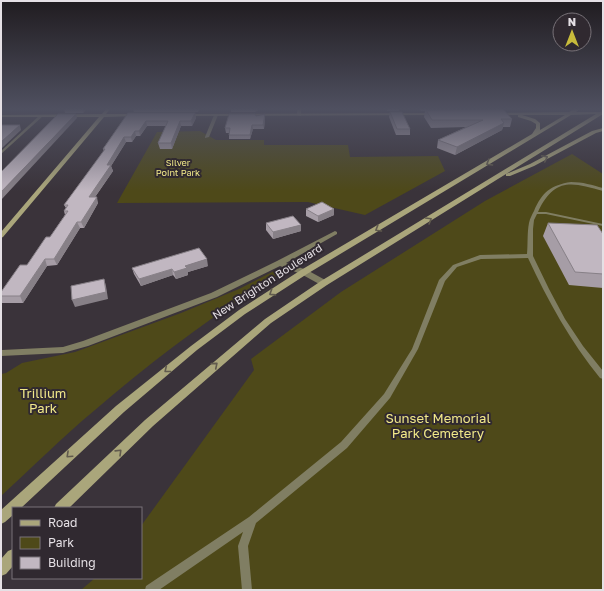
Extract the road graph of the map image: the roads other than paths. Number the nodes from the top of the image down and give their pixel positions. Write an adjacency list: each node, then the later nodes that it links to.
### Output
1 (20, 136): 6 (lane)
2 (86, 136): 12 (main road)
3 (533, 136): 15 (main road, New Brighton Boulevard, one-way to 15)
4 (566, 136): 7 (main road)
5 (587, 136): 7 (main road, one-way to 5)
6 (1, 153)
7 (484, 186): 16 (main road, one-way to 7)
8 (603, 190): 9 (lane)
9 (535, 213): 10 (lane); 13 (lane)
10 (603, 225)
11 (334, 234): 14 (street)
12 (1, 236)
13 (530, 256): 18 (lane); 23 (lane)
14 (280, 263): 15 (street); 17 (street)
15 (304, 272): 16 (street); 19 (main road, New Brighton Boulevard, one-way to 19)
16 (324, 283): 20 (main road, one-way to 16)
17 (2, 353)
18 (603, 376)
19 (13, 507)
20 (61, 507)
21 (12, 508): 22 (main road, New Brighton Boulevard, one-way to 22)
22 (1, 518)
23 (252, 520): 26 (lane); 27 (lane)
24 (12, 557): 25 (main road)
25 (1, 569)
26 (150, 590)
27 (247, 590)

